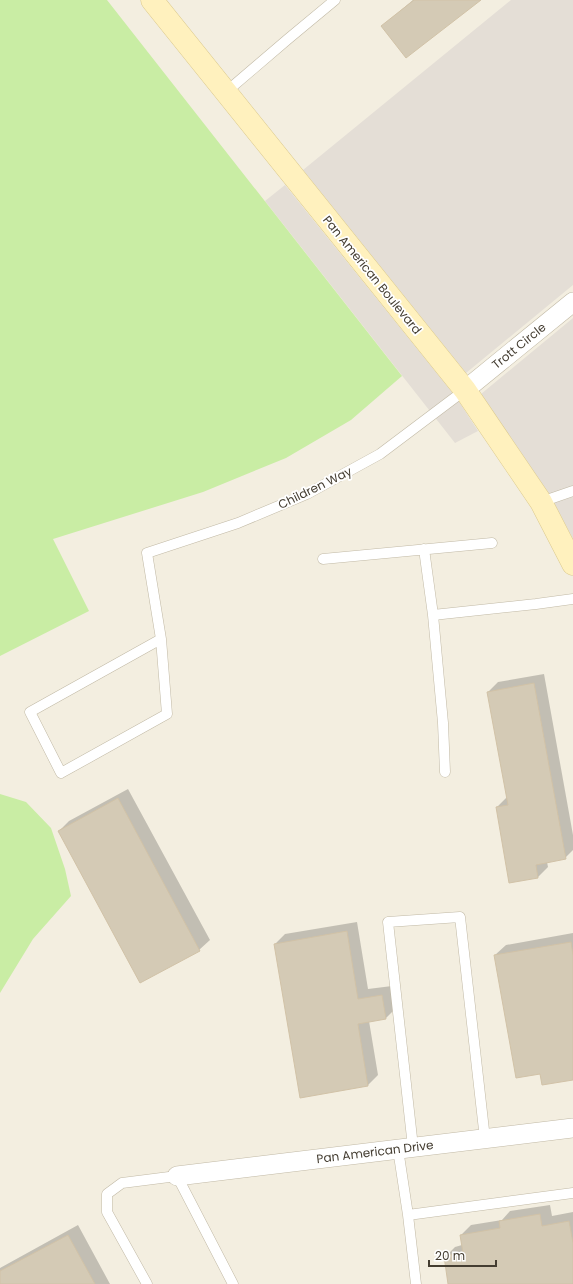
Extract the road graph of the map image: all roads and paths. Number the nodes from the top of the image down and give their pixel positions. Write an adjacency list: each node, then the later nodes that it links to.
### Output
1 (152, 0): 3 (street, Pan American Boulevard)
2 (336, 0): 3 (lane)
3 (226, 92): 5 (street, Pan American Boulevard)
4 (573, 302): 5 (street, Trott Circle)
5 (465, 390): 7 (street, Pan American Boulevard); 14 (lane, Children Way)
6 (573, 491): 7 (lane)
7 (541, 502): 11 (street, Pan American Boulevard)
8 (492, 543): 9 (lane)
9 (424, 549): 10 (lane); 13 (lane)
10 (322, 559)
11 (573, 564)
12 (573, 599): 13 (lane)
13 (433, 615): 15 (lane)
14 (161, 639): 14 (lane)
15 (444, 772)
16 (573, 1128): 17 (street, Pan American Drive)
17 (484, 1139): 18 (street, Pan American Drive); 18 (lane)
18 (406, 1148): 19 (street, Pan American Drive); 21 (lane)
19 (177, 1176): 22 (lane); 23 (lane)
20 (573, 1193): 21 (lane)
21 (408, 1215): 24 (lane)
22 (147, 1284)
23 (233, 1284)
24 (416, 1284)

